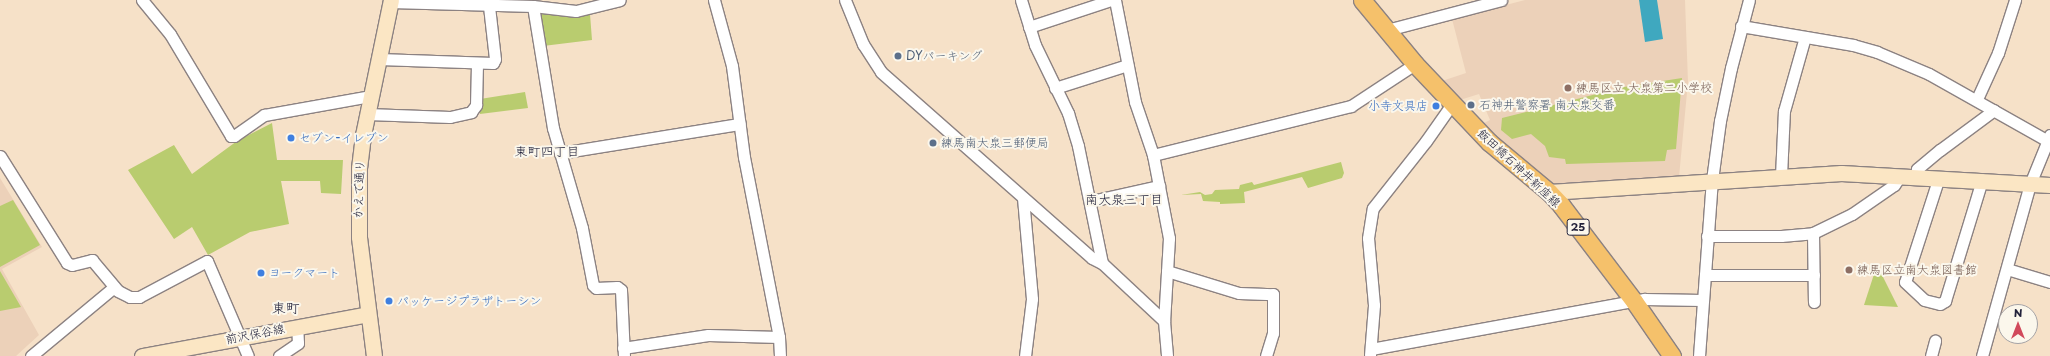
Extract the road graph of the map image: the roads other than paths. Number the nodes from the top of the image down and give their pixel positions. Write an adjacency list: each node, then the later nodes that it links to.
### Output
1 (142, 0): 24 (street)
2 (620, 0): 14 (street)
3 (714, 0): 29 (street)
4 (845, 0): 44 (street)
5 (1021, 0): 16 (street)
6 (1112, 0): 16 (street)
7 (1115, 0): 22 (street)
8 (1362, 0): 17 (main road, 25)
9 (1501, 0): 17 (street)
10 (1749, 0): 15 (street)
11 (2015, 0): 25 (street)
12 (391, 1): 13 (street); 19 (street, かえで通り)
13 (489, 6): 14 (street); 20 (street)
14 (533, 6): 31 (street)
15 (1741, 26): 18 (street); 38 (street)
16 (1029, 27): 23 (street)
17 (1387, 30): 21 (main road, 25)
18 (1805, 37): 25 (street); 35 (street)
19 (379, 59): 20 (street); 24 (street, かえで通り)
20 (476, 63): 28 (street)
21 (1415, 64): 26 (main road, 25); 32 (street)
22 (1127, 65): 23 (street); 32 (street)
23 (1055, 88): 45 (street)
24 (371, 96): 28 (street, かえで通り)
25 (1977, 99): 27 (street)
26 (1452, 104): 43 (main road, 飯田橋石神井新座線 / 25); 65 (street)
27 (1994, 110): 30 (street); 36 (street)
28 (367, 114): 58 (street, かえで通り)
29 (740, 124): 31 (street); 62 (street)
30 (2048, 137): 40 (street)
31 (560, 153): 64 (street)
32 (1153, 155): 42 (street)
33 (0, 156): 54 (street)
34 (1901, 175): 35 (street); 36 (street); 46 (street)
35 (1781, 176): 38 (street)
36 (1916, 176): 37 (street)
37 (1939, 177): 39 (street); 39 (street)
38 (1712, 180): 43 (street); 47 (street)
39 (1982, 180): 40 (street)
40 (2030, 184): 41 (street); 49 (street)
41 (2050, 185)
42 (1158, 186): 45 (street); 50 (street)
43 (1549, 192): 56 (main road, 飯田橋石神井新座線 / 25)
44 (1023, 198): 48 (street); 72 (street)
45 (1091, 201): 48 (street)
46 (1813, 233): 47 (street); 51 (street)
47 (1707, 236): 52 (street)
48 (1102, 263): 59 (street)
49 (2007, 269): 53 (street); 78 (street)
50 (1167, 271): 59 (street); 74 (street)
51 (1814, 274): 52 (street); 57 (street)
52 (1705, 275): 55 (street)
53 (2050, 282)
54 (114, 287): 61 (street); 66 (street)
55 (1702, 300): 56 (street); 76 (street)
56 (1634, 301): 65 (street); 75 (main road, 飯田橋石神井新座線 / 25)
57 (1814, 302)
58 (368, 314): 60 (street, 前沢保谷線); 70 (street, かえで通り)
59 (1164, 321): 73 (street)
60 (297, 326): 61 (street, 前沢保谷線); 69 (street)
61 (239, 337): 67 (street, 前沢保谷線); 68 (street)
62 (778, 337): 64 (street); 71 (street)
63 (1935, 341): 77 (street)
64 (623, 352)
65 (1371, 353)
66 (31, 356)
67 (142, 356)
68 (248, 356)
69 (279, 356)
70 (374, 356)
71 (780, 356)
72 (1025, 356)
73 (1167, 356)
74 (1266, 356)
75 (1672, 356)
76 (1698, 356)
77 (1931, 356)
78 (1982, 356)

